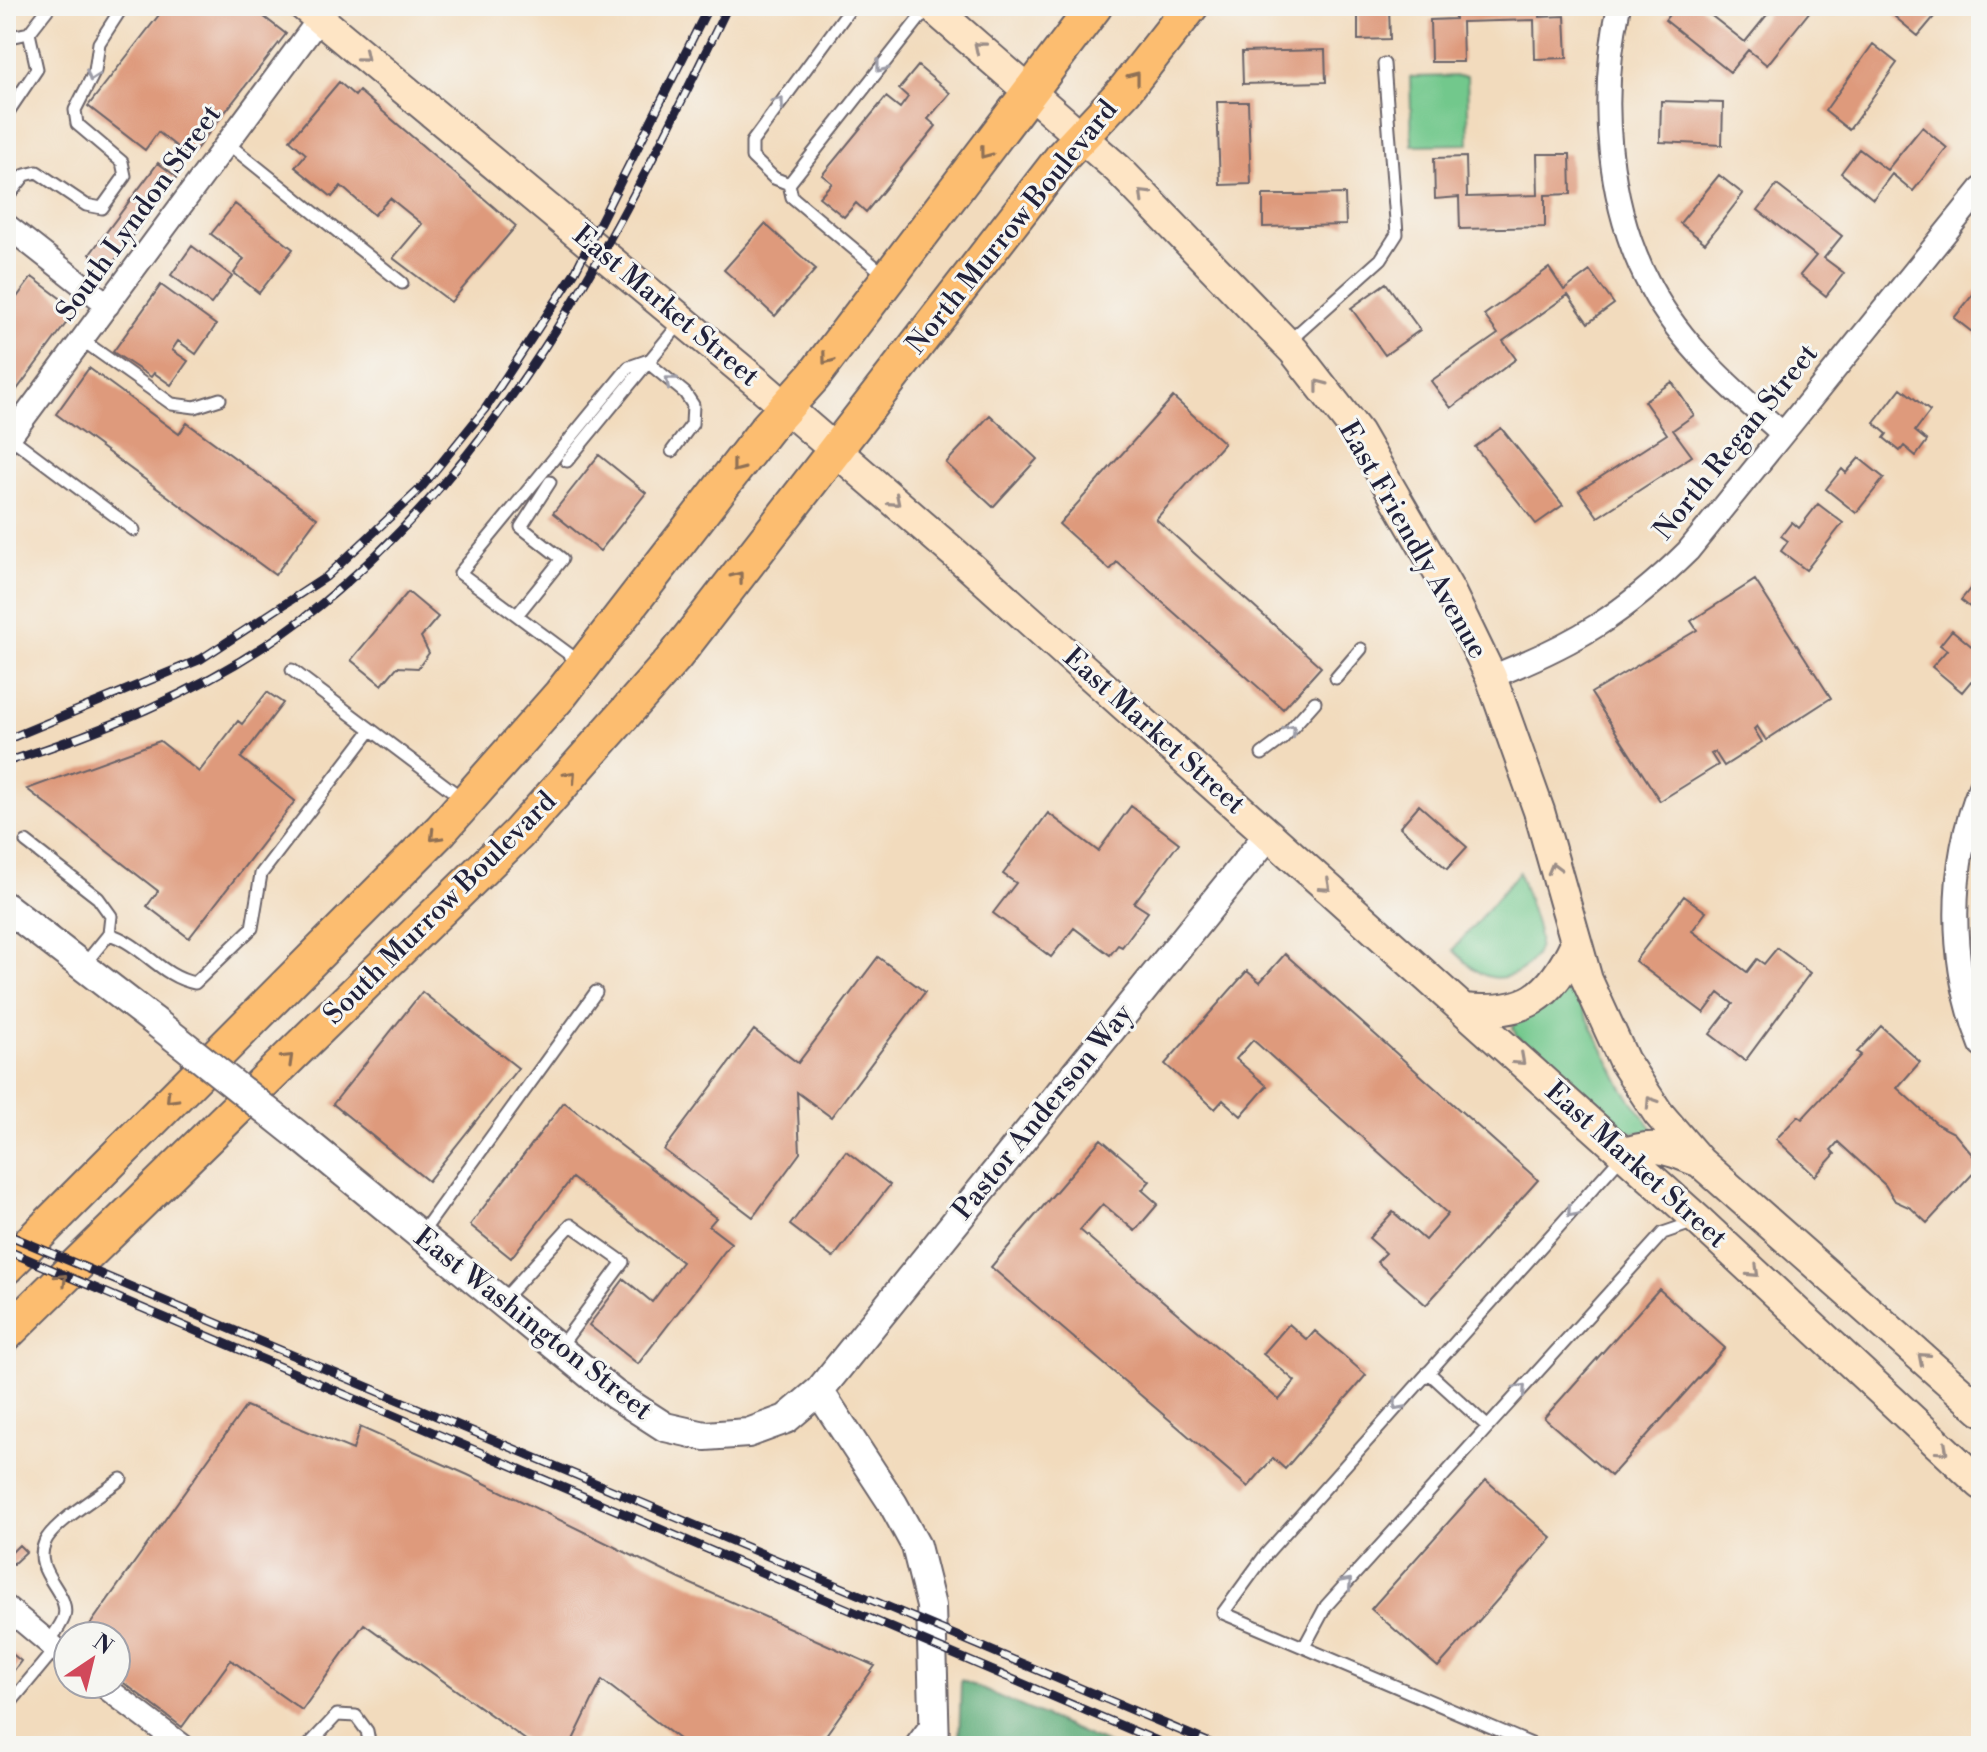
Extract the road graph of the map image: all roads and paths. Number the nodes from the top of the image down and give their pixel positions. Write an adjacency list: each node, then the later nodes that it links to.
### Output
1 (50, 6): 9 (lane)
2 (123, 6): 18 (lane, one-way to 18)
3 (852, 6): 16 (lane, one-way to 3)
4 (930, 6): 12 (main road, East Friendly Avenue, one-way to 4); 16 (lane, one-way to 16)
5 (1095, 6): 12 (main road)
6 (1191, 6): 14 (main road, North Murrow Boulevard, one-way to 6)
7 (1619, 6): 30 (street)
8 (312, 12): 15 (street, South Lyndon Street); 24 (main road, East Market Street, one-way to 24)
9 (29, 33): 10 (lane); 13 (lane)
10 (6, 38)
11 (1384, 64): 26 (lane)
12 (1032, 90): 14 (main road, East Friendly Avenue); 21 (main road, one-way to 21)
13 (6, 115)
14 (1081, 133): 26 (main road, East Friendly Avenue, one-way to 14); 32 (main road, North Murrow Boulevard)
15 (227, 143): 22 (lane); 23 (street, South Lyndon Street)
16 (789, 184): 21 (lane)
17 (1981, 189): 19 (street, North Regan Street)
18 (6, 199)
19 (1974, 214): 30 (street, North Regan Street)
20 (6, 225): 23 (street)
21 (889, 278): 29 (main road, one-way to 29)
22 (402, 283)
23 (108, 305): 25 (street, South Lyndon Street)
24 (683, 320): 27 (lane); 29 (main road, East Market Street)
25 (82, 340): 28 (lane); 31 (street, South Lyndon Street)
26 (1287, 343): 41 (main road, East Friendly Avenue, one-way to 26)
27 (646, 361): 33 (lane, one-way to 27); 34 (lane); 37 (lane)
28 (220, 399)
29 (787, 407): 32 (main road, East Market Street); 39 (main road, South Murrow Boulevard, one-way to 39)
30 (1782, 433): 41 (street, North Regan Street)
31 (8, 440): 36 (lane)
32 (836, 450): 48 (main road, East Market Street, one-way to 48); 63 (main road, South Murrow Boulevard, one-way to 32)
33 (672, 451)
34 (567, 461)
35 (550, 482): 37 (lane)
36 (134, 530)
37 (517, 615): 39 (lane)
38 (1361, 649): 42 (lane)
39 (583, 665): 47 (main road, South Murrow Boulevard)
40 (292, 670): 44 (lane)
41 (1491, 677): 52 (main road, East Friendly Avenue, one-way to 41)
42 (1336, 678)
43 (1315, 702): 45 (lane, one-way to 43)
44 (371, 730): 47 (lane); 51 (lane)
45 (1262, 754)
46 (1981, 784): 56 (street)
47 (466, 802): 61 (main road, South Murrow Boulevard, one-way to 61)
48 (1269, 834): 55 (main road, East Market Street, one-way to 55); 66 (street, Pastor Anderson Way)
49 (26, 842): 51 (lane)
50 (6, 907): 53 (street, East Washington Street)
51 (109, 934): 53 (lane)
52 (1576, 943): 55 (main road); 58 (main road, East Market Street, one-way to 52)
53 (83, 966): 60 (street, East Washington Street, bridge)
54 (596, 992): 60 (lane)
55 (1463, 1009): 57 (main road, East Market Street, one-way to 57)
56 (1981, 1045)
57 (1624, 1154): 58 (main road); 59 (main road, East Market Street); 65 (lane, one-way to 65)
58 (1700, 1162): 67 (main road, East Market Street, one-way to 58)
59 (1699, 1221): 68 (lane, one-way to 59); 70 (main road, East Market Street, one-way to 70)
60 (421, 1235): 62 (street, East Washington Street)
61 (6, 1267)
62 (502, 1301): 64 (street, East Washington Street); 64 (lane)
63 (6, 1334)
64 (559, 1348): 66 (street, East Washington Street)
65 (1428, 1372): 68 (lane); 74 (lane, one-way to 74)
66 (819, 1391): 78 (street)
67 (1981, 1410)
68 (1487, 1426): 74 (lane, one-way to 68)
69 (121, 1479): 72 (lane)
70 (1981, 1484)
71 (6, 1607): 73 (street)
72 (63, 1620)
73 (52, 1647)
74 (1304, 1647): 83 (lane)
75 (52, 1657): 77 (lane)
76 (122, 1700): 79 (street)
77 (6, 1708)
78 (934, 1735): 82 (street)
79 (183, 1746)
80 (308, 1746): 81 (lane)
81 (370, 1746)
82 (916, 1746)
83 (1536, 1746)

